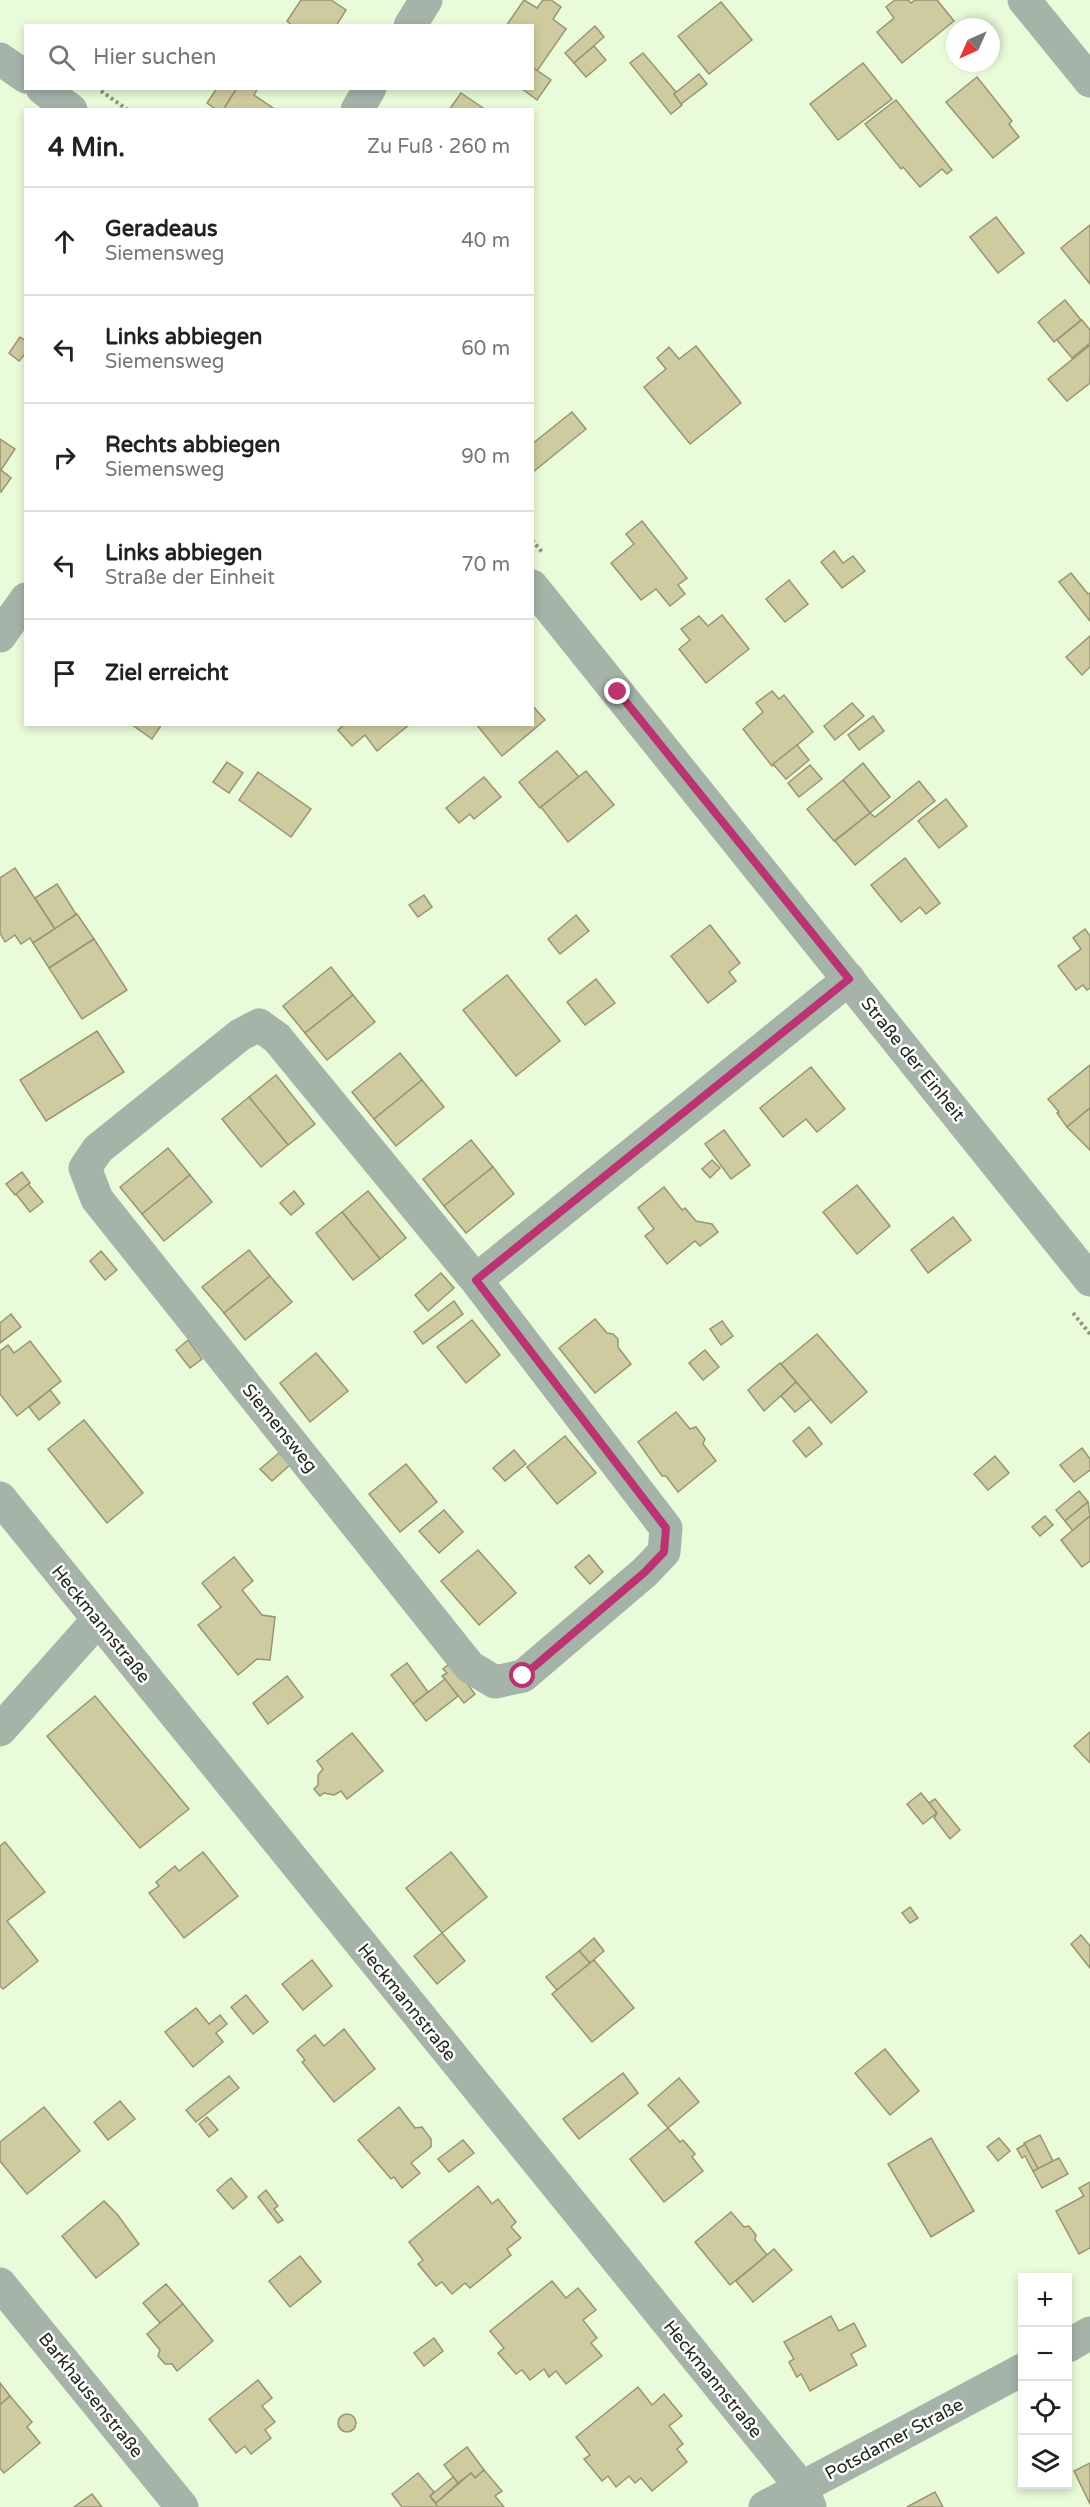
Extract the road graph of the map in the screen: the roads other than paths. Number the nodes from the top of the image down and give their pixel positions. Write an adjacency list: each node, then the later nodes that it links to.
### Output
1 (426, 0): 3 (street)
2 (1024, 0): 6 (street)
3 (411, 24)
4 (0, 59): 5 (street)
5 (24, 76)
6 (1090, 81)
7 (45, 90): 9 (street)
8 (369, 90): 10 (street)
9 (68, 108)
10 (358, 108)
11 (534, 588): 14 (street, Straße der Einheit)
12 (24, 602): 13 (street)
13 (0, 636)
14 (849, 979): 15 (street); 16 (street, Straße der Einheit)
15 (476, 1280): 15 (street, Siemensweg)
16 (1090, 1280)
17 (0, 1498): 18 (street, Heckmannstraße)
18 (97, 1621): 19 (street); 24 (street, Heckmannstraße)
19 (0, 1730)
20 (0, 2284): 25 (street, Barkhausenstraße)
21 (1090, 2333): 22 (street)
22 (1072, 2344)
23 (1018, 2373): 24 (street, Potsdamer Straße)
24 (806, 2497): 26 (street, Potsdamer Straße)
25 (182, 2507)
26 (765, 2507)

